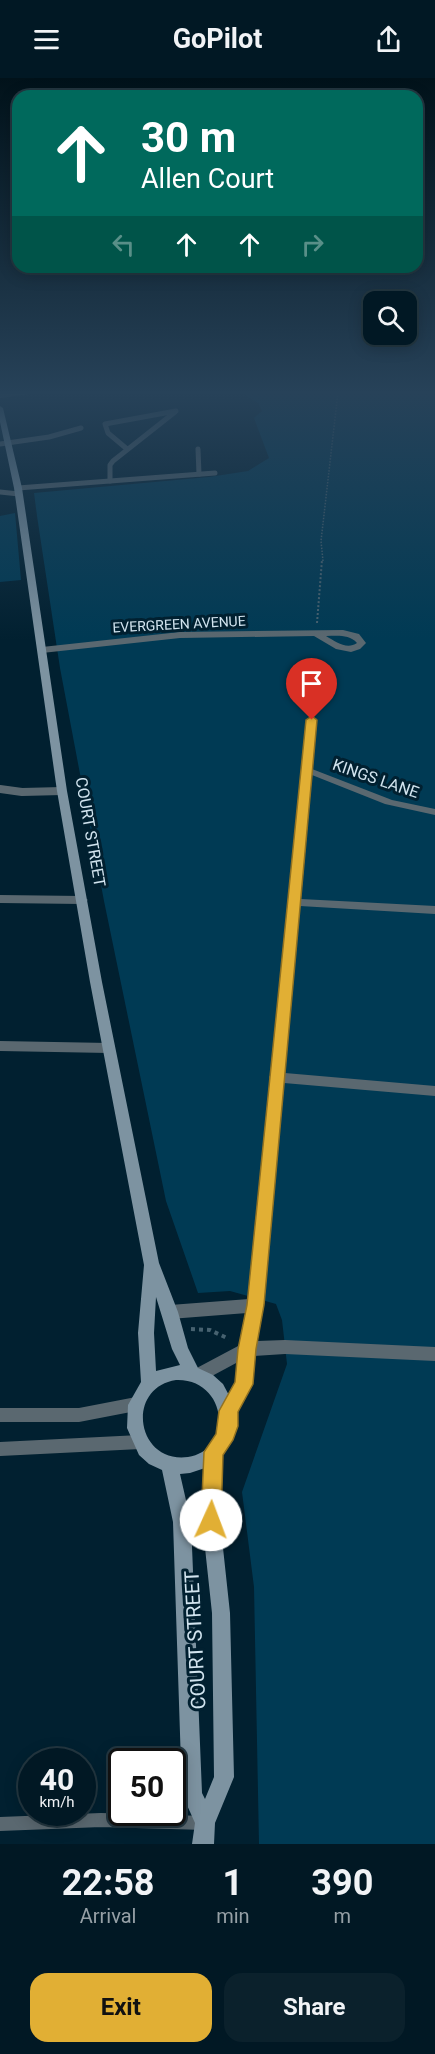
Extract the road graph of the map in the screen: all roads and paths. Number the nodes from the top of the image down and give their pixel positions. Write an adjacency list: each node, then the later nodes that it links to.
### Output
1 (14, 474): 6 (main road, COURT STREET)
2 (110, 474): 5 (lane)
3 (194, 474): 5 (lane)
4 (329, 474): 8 (path)
5 (110, 481): 6 (lane)
6 (19, 491): 7 (lane); 9 (main road, COURT STREET)
7 (0, 492)
8 (317, 634): 9 (street, EVERGREEN AVENUE)
9 (42, 650): 13 (main road, COURT STREET)
10 (312, 720): 11 (street)
11 (307, 770): 14 (street, KINGS LANE); 17 (street)
12 (0, 789): 13 (lane)
13 (62, 791): 16 (main road, COURT STREET)
14 (435, 812)
15 (0, 899): 16 (street)
16 (82, 900): 20 (main road, COURT STREET)
17 (294, 902): 18 (street); 21 (street)
18 (435, 910)
19 (0, 1046): 20 (street)
20 (109, 1048): 23 (main road, COURT STREET)
21 (276, 1077): 22 (street); 24 (street)
22 (435, 1091)
23 (152, 1263): 25 (main road, COURT STREET); 31 (main road, COURT STREET)
24 (256, 1305): 25 (street); 28 (street)
25 (170, 1312): 30 (main road, COURT STREET)
26 (191, 1329): 27 (path)
27 (229, 1339)
28 (247, 1349): 29 (street); 30 (street); 33 (street)
29 (435, 1354)
30 (195, 1374): 31 (main road); 33 (main road, COURT STREET)
31 (149, 1385): 32 (main road)
32 (136, 1404): 34 (lane); 35 (main road)
33 (229, 1411): 37 (main road, COURT STREET)
34 (0, 1415)
35 (140, 1442): 36 (lane); 38 (main road)
36 (0, 1449)
37 (214, 1452): 38 (main road); 40 (main road, COURT STREET)
38 (169, 1464): 40 (main road, COURT STREET)
39 (0, 1824): 40 (lane)
40 (204, 1834)

